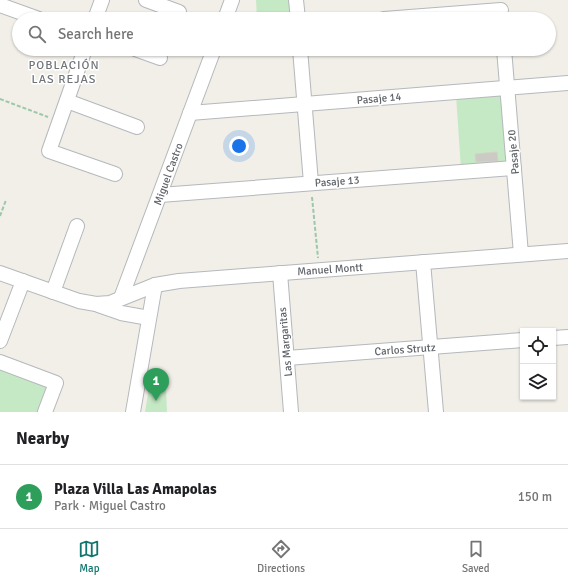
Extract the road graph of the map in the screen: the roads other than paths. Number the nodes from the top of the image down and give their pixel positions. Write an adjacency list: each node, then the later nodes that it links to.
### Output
1 (102, 0): 8 (street)
2 (146, 0): 9 (street)
3 (232, 0): 10 (street)
4 (296, 0): 11 (street)
5 (0, 5): 7 (street)
6 (501, 10): 12 (street)
7 (20, 12)
8 (98, 12)
9 (179, 12)
10 (228, 12)
11 (297, 12)
12 (475, 12)
13 (83, 56): 21 (street)
14 (155, 56): 18 (street)
15 (211, 56): 23 (street, Miguel Castro)
16 (301, 56): 22 (street)
17 (505, 56): 20 (street, Pasaje 20)
18 (160, 58)
19 (568, 82): 20 (street, Pasaje 14)
20 (508, 88): 22 (street, Pasaje 14); 25 (street, Pasaje 20)
21 (67, 100): 24 (street); 26 (street)
22 (305, 104): 23 (street, Pasaje 14); 27 (street)
23 (190, 113): 28 (street, Miguel Castro)
24 (137, 127)
25 (514, 168): 27 (street, Pasaje 13); 31 (street, Pasaje 20)
26 (115, 174)
27 (311, 183): 28 (street, Pasaje 13)
28 (160, 195): 38 (street, Miguel Castro)
29 (77, 226): 37 (street)
30 (568, 250): 31 (street, Manuel Montt)
31 (521, 254): 32 (street, Manuel Montt)
32 (423, 262): 34 (street, Manuel Montt); 45 (street)
33 (0, 273): 35 (street, Manuel Montt)
34 (280, 273): 36 (street, Manuel Montt); 46 (street, Las Margaritas)
35 (23, 281): 37 (street, Manuel Montt); 44 (street)
36 (155, 285): 38 (street, Manuel Montt); 40 (street)
37 (53, 292): 39 (street, Manuel Montt)
38 (121, 298): 39 (street, Manuel Montt)
39 (96, 304): 40 (street, Manuel Montt)
40 (149, 318): 49 (street)
41 (568, 337): 42 (street)
42 (556, 338)
43 (520, 340): 45 (street, Carlos Strutz)
44 (0, 341)
45 (430, 347): 46 (street, Carlos Strutz); 51 (street)
46 (287, 358): 50 (street, Las Margaritas)
47 (0, 362): 48 (street)
48 (45, 412)
49 (133, 412)
50 (291, 412)
51 (436, 412)

